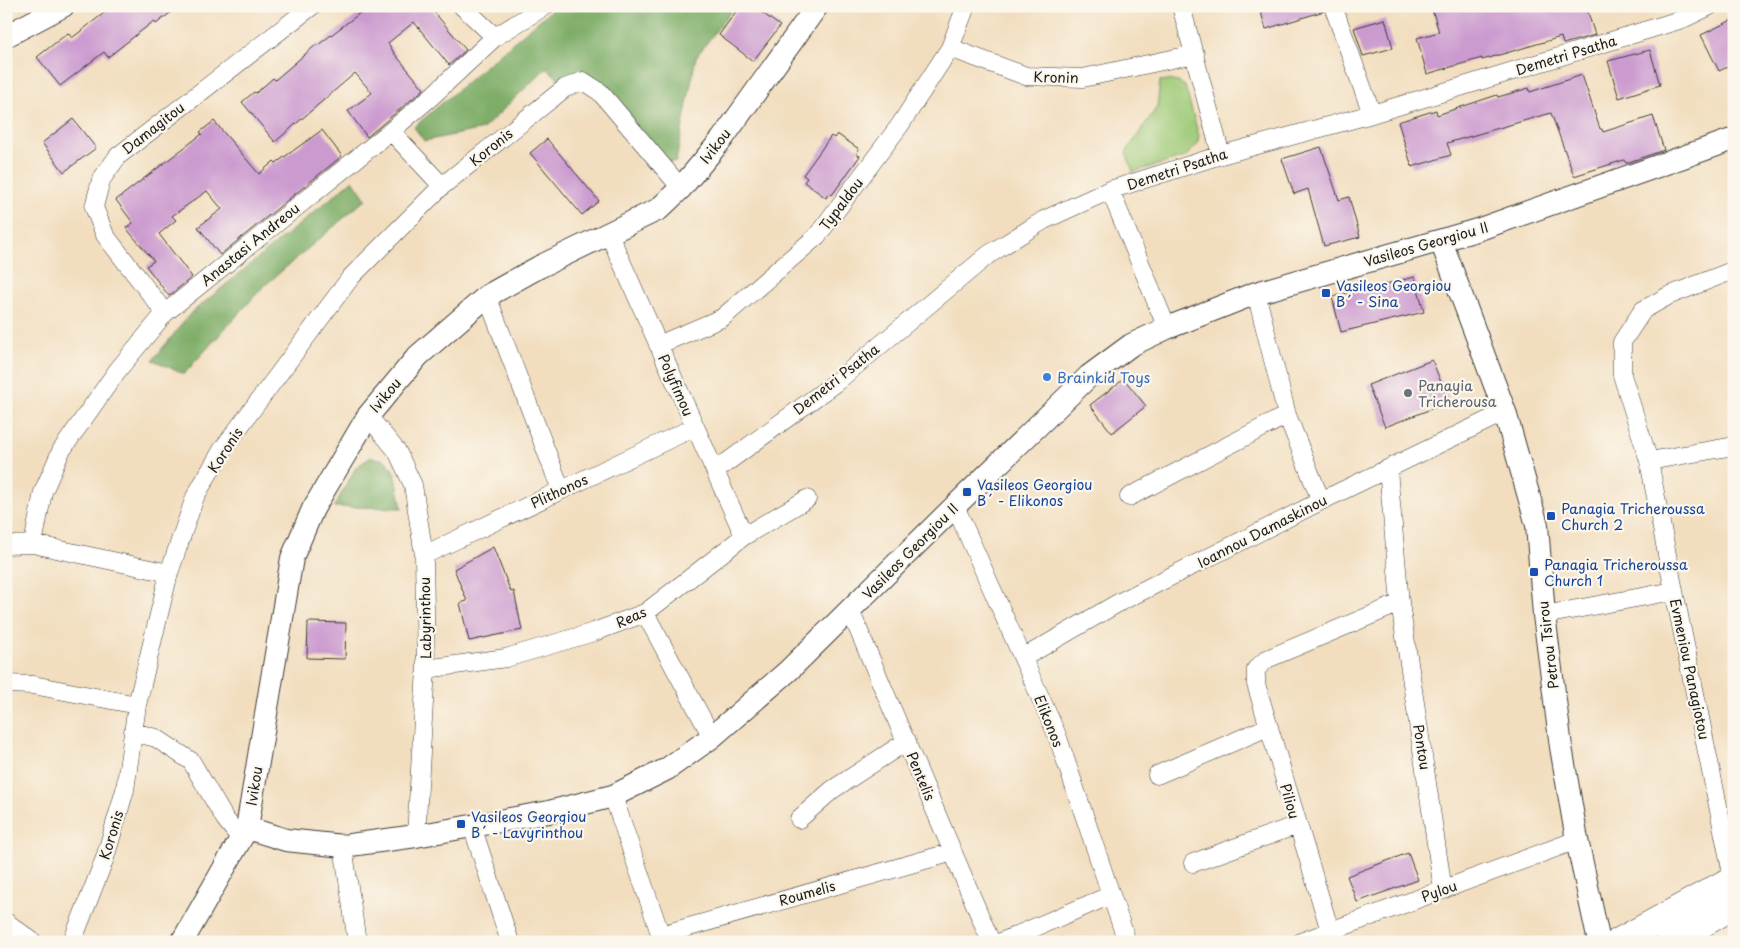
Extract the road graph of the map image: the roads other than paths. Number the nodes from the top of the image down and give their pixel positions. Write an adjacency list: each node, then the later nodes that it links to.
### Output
1 (63, 6): 10 (street)
2 (312, 6): 26 (street, Damagitou)
3 (462, 6): 11 (street)
4 (545, 6): 11 (street, Anastasi Andreou)
5 (818, 6): 19 (street, Ivikou)
6 (966, 6): 12 (street, Typaldou)
7 (1181, 6): 13 (street)
8 (1333, 6): 14 (street)
9 (1710, 6): 14 (street, Demetri Psatha)
10 (6, 36)
11 (495, 37): 15 (street, Anastasi Andreou)
12 (950, 48): 13 (street, Kronin); 28 (street, Typaldou)
13 (1194, 54): 17 (street)
14 (1372, 114): 17 (street, Demetri Psatha)
15 (391, 131): 18 (street); 26 (street, Anastasi Andreou)
16 (1734, 139): 22 (street, Vasileos Georgiou II)
17 (1221, 155): 20 (street, Demetri Psatha)
18 (442, 186): 19 (street, Koronis); 46 (street, Koronis)
19 (681, 188): 21 (street, Ivikou)
20 (1110, 190): 27 (street); 36 (street, Demetri Psatha)
21 (609, 234): 25 (street, Ivikou); 28 (street, Polyfimou)
22 (1441, 241): 24 (street, Vasileos Georgiou II); 29 (street, Petrou Tsirou)
23 (1734, 270): 34 (street, Evmeniou Panagiotou)
24 (1256, 293): 27 (street, Vasileos Georgiou II); 30 (street)
25 (487, 296): 31 (street, Ivikou); 37 (street)
26 (165, 313): 43 (street, Anastasi Andreou)
27 (1167, 328): 41 (street, Vasileos Georgiou II)
28 (658, 345): 32 (street, Polyfimou)
29 (1505, 412): 35 (street, Ioannou Damaskinou); 51 (street, Petrou Tsirou)
30 (1287, 415): 38 (street); 40 (street)
31 (368, 416): 45 (street, Labyrinthou); 65 (street, Ivikou)
32 (695, 427): 36 (street, Polyfimou); 37 (street, Plithonos)
33 (1734, 446): 34 (street)
34 (1649, 461): 47 (street, Evmeniou Panagiotou)
35 (1388, 470): 40 (street, Ioannou Damaskinou); 48 (street, Pontou)
36 (715, 471): 42 (street, Polyfimou)
37 (561, 490): 45 (street, Plithonos)
38 (1129, 497)
39 (807, 498): 42 (street, Reas)
40 (1321, 501): 52 (street, Ioannou Damaskinou)
41 (955, 506): 49 (street, Vasileos Georgiou II); 52 (street, Elikonos)
42 (744, 536): 50 (street, Reas)
43 (33, 544): 44 (street); 46 (street)
44 (6, 545)
45 (424, 555): 53 (street, Labyrinthou)
46 (169, 573): 55 (street, Koronis)
47 (1674, 591): 51 (street); 71 (street, Evmeniou Panagiotou)
48 (1400, 604): 56 (street, Piliou); 72 (street, Pontou)
49 (850, 610): 58 (street, Vasileos Georgiou II); 59 (street, Pentelis)
50 (645, 613): 53 (street, Reas); 58 (street)
51 (1544, 615): 67 (street, Petrou Tsirou)
52 (1023, 658): 73 (street, Elikonos)
53 (426, 669): 66 (street, Labyrinthou)
54 (6, 684): 55 (street)
55 (136, 704): 57 (street, Koronis)
56 (1268, 727): 60 (street); 63 (street, Piliou)
57 (133, 732): 65 (street); 79 (street, Koronis)
58 (712, 737): 61 (street, Vasileos Georgiou II)
59 (907, 741): 62 (street); 69 (street, Pentelis)
60 (1157, 776)
61 (613, 796): 64 (street, Vasileos Georgiou II); 77 (street)
62 (799, 819)
63 (1297, 825): 70 (street); 76 (street, Piliou)
64 (472, 826): 66 (street, Vasileos Georgiou II); 82 (street)
65 (244, 834): 68 (street, Vasileos Georgiou II); 80 (street, Ivikou)
66 (416, 836): 68 (street, Vasileos Georgiou II)
67 (1577, 840): 72 (street, Pylou); 87 (street, Petrou Tsirou)
68 (343, 846): 81 (street)
69 (953, 852): 77 (street, Roumelis); 83 (street, Pentelis)
70 (1194, 863)
71 (1734, 879): 88 (main road)
72 (1444, 890): 76 (street, Pylou)
73 (1111, 895): 84 (street); 85 (street, Elikonos)
74 (1734, 905): 89 (main road)
75 (6, 922): 78 (street)
76 (1330, 931): 86 (street, Pylou)
77 (662, 938)
78 (33, 942)
79 (72, 942)
80 (182, 942)
81 (357, 942)
82 (510, 942)
83 (991, 942)
84 (1001, 942)
85 (1127, 942)
86 (1301, 942)
87 (1599, 942)
88 (1619, 942)
89 (1670, 942)

